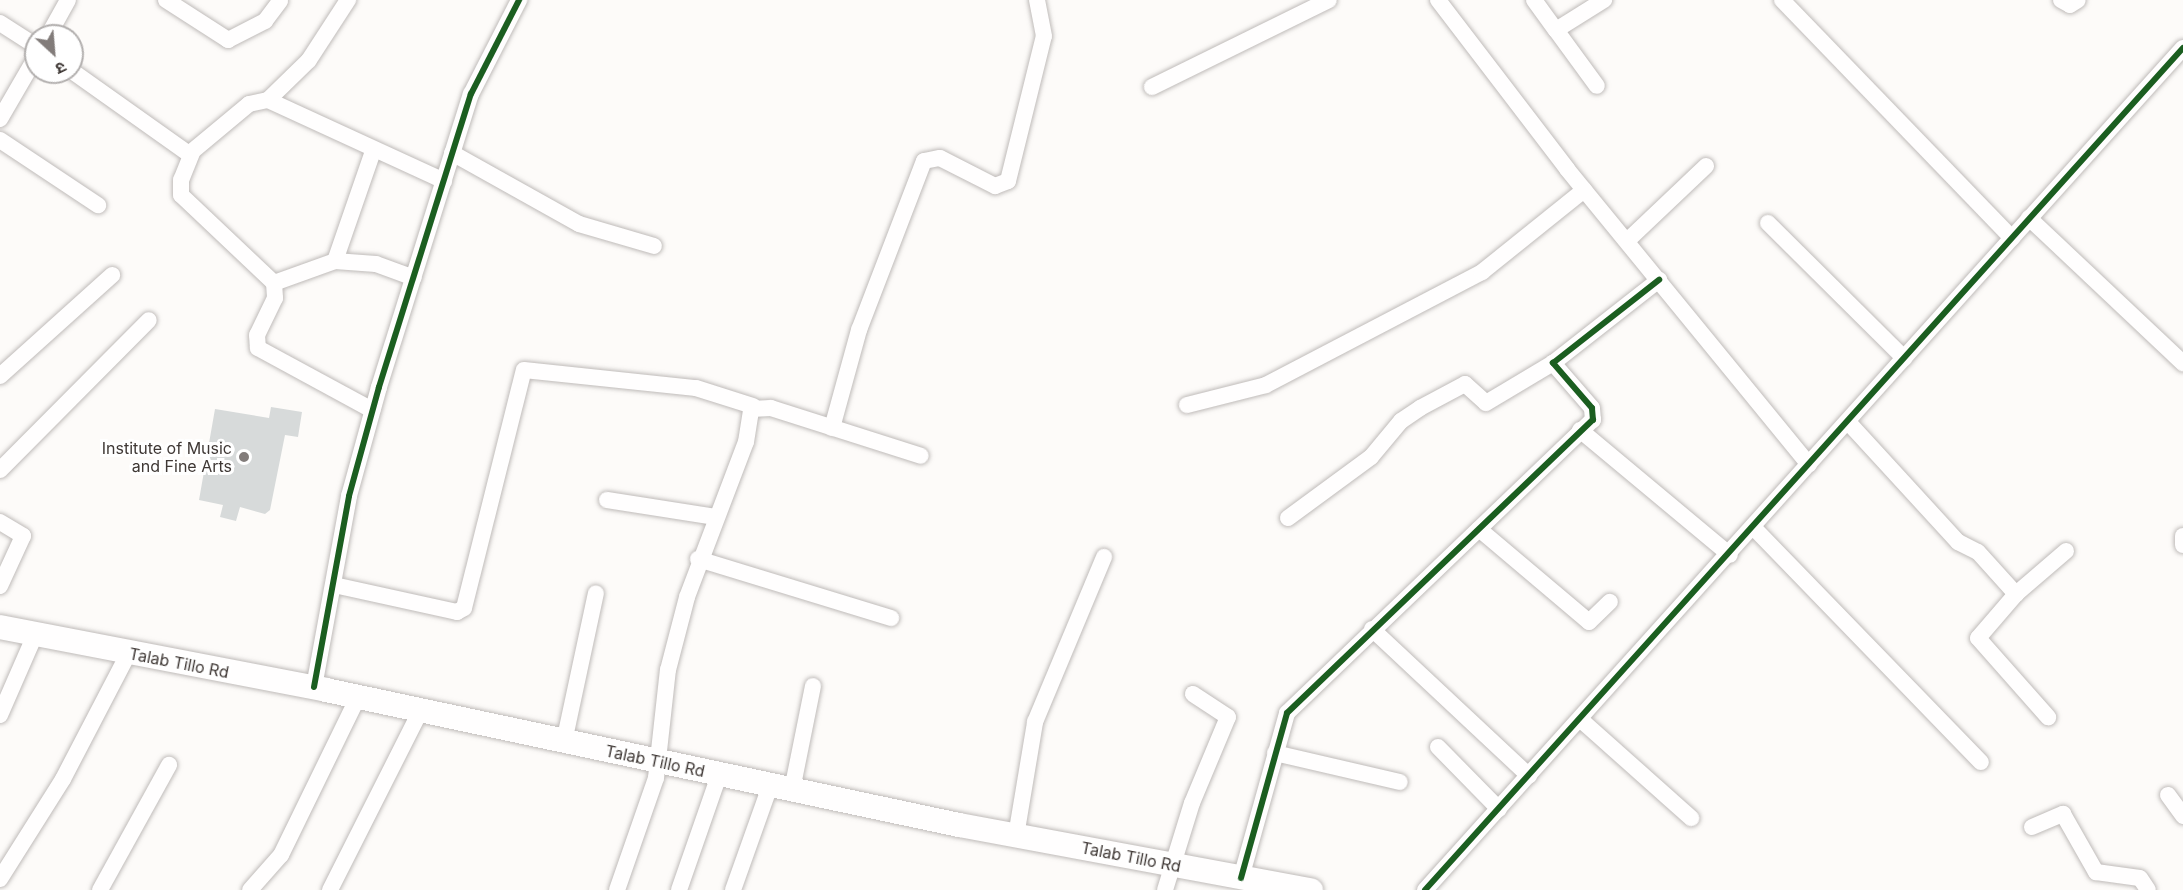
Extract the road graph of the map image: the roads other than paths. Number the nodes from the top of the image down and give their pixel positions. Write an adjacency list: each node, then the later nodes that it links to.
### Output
1 (68, 0): 15 (street)
2 (166, 0): 13 (street)
3 (348, 0): 23 (street)
4 (519, 0): 28 (street)
5 (1037, 0): 52 (street)
6 (1329, 0): 22 (street)
7 (1438, 0): 31 (street)
8 (1534, 0): 16 (street)
9 (1604, 0): 16 (street)
10 (1782, 0): 35 (street)
11 (2061, 0): 12 (street)
12 (2078, 0)
13 (280, 1)
14 (0, 23): 17 (street)
15 (55, 24)
16 (1556, 30): 21 (street)
17 (24, 38)
18 (2183, 48): 33 (street)
19 (24, 78): 24 (street)
20 (84, 79): 27 (street)
21 (1597, 86)
22 (1152, 87)
23 (268, 100): 26 (street); 27 (street)
24 (0, 119)
25 (0, 140): 32 (street)
26 (373, 151): 30 (street); 38 (street)
27 (192, 153): 42 (street)
28 (452, 153): 30 (street); 37 (street)
29 (1706, 166): 36 (street)
30 (444, 181): 40 (street)
31 (1584, 190): 36 (street); 48 (street)
32 (98, 205)
33 (2029, 218): 35 (street); 46 (street)
34 (1768, 223): 44 (street)
35 (2012, 238): 44 (street)
36 (1627, 241): 41 (street)
37 (654, 246)
38 (335, 261): 40 (street); 42 (street)
39 (112, 275): 47 (street)
40 (414, 278): 50 (street)
41 (1659, 280): 45 (street); 55 (street)
42 (274, 283): 50 (street)
43 (149, 320): 56 (street)
44 (1904, 358): 51 (street)
45 (1553, 363): 53 (street); 59 (street)
46 (2183, 363)
47 (0, 376)
48 (1186, 405)
49 (753, 406): 52 (street); 58 (street); 69 (street)
50 (372, 410): 69 (street)
51 (1848, 422): 55 (street); 72 (street)
52 (832, 428): 54 (street)
53 (1580, 430): 62 (street); 66 (street)
54 (921, 456)
55 (1809, 465): 61 (street)
56 (0, 470)
57 (607, 500): 58 (street)
58 (716, 517): 68 (street)
59 (1288, 518)
60 (0, 522): 70 (street)
61 (1754, 528): 66 (street); 91 (street)
62 (1479, 529): 73 (street); 76 (street)
63 (2183, 536): 64 (street)
64 (2183, 545)
65 (2066, 551): 72 (street)
66 (1730, 555): 86 (street)
67 (1104, 557): 102 (street)
68 (698, 559): 74 (street); 90 (street)
69 (334, 585): 80 (street)
70 (0, 586)
71 (596, 593): 87 (street)
72 (2016, 594): 85 (street)
73 (1610, 602)
74 (891, 618)
75 (0, 627): 77 (main road, Talab Tillo Rd)
76 (1372, 629): 89 (street); 94 (street)
77 (35, 635): 78 (main road, Talab Tillo Rd); 84 (street)
78 (128, 654): 80 (main road, Talab Tillo Rd); 105 (street)
79 (813, 686): 96 (street)
80 (314, 687): 82 (main road, Talab Tillo Rd)
81 (1193, 694): 103 (street)
82 (358, 697): 83 (main road, Talab Tillo Rd); 107 (street)
83 (421, 710): 87 (main road, Talab Tillo Rd); 108 (street)
84 (0, 715)
85 (2048, 717)
86 (1580, 719): 94 (street); 100 (street)
87 (564, 742): 90 (main road, Talab Tillo Rd)
88 (1438, 747): 98 (street)
89 (1275, 753): 95 (street); 104 (street)
90 (659, 762): 93 (main road, Talab Tillo Rd); 109 (street)
91 (1981, 762)
92 (169, 765): 106 (street)
93 (719, 775): 96 (main road, Talab Tillo Rd); 110 (street)
94 (1529, 776): 98 (street)
95 (1400, 782)
96 (781, 788): 102 (main road, Talab Tillo Rd); 111 (street)
97 (2168, 795): 99 (street)
98 (1499, 808): 114 (street)
99 (2183, 816)
100 (1691, 818)
101 (2032, 827): 115 (street)
102 (1016, 836): 103 (main road, Talab Tillo Rd)
103 (1169, 865): 104 (main road, Talab Tillo Rd); 112 (street)
104 (1241, 878): 113 (main road, Talab Tillo Rd)
105 (0, 879)
106 (100, 890)
107 (250, 890)
108 (330, 890)
109 (617, 890)
110 (679, 890)
111 (733, 890)
112 (1165, 890)
113 (1311, 890)
114 (1425, 890)
115 (2148, 890)

